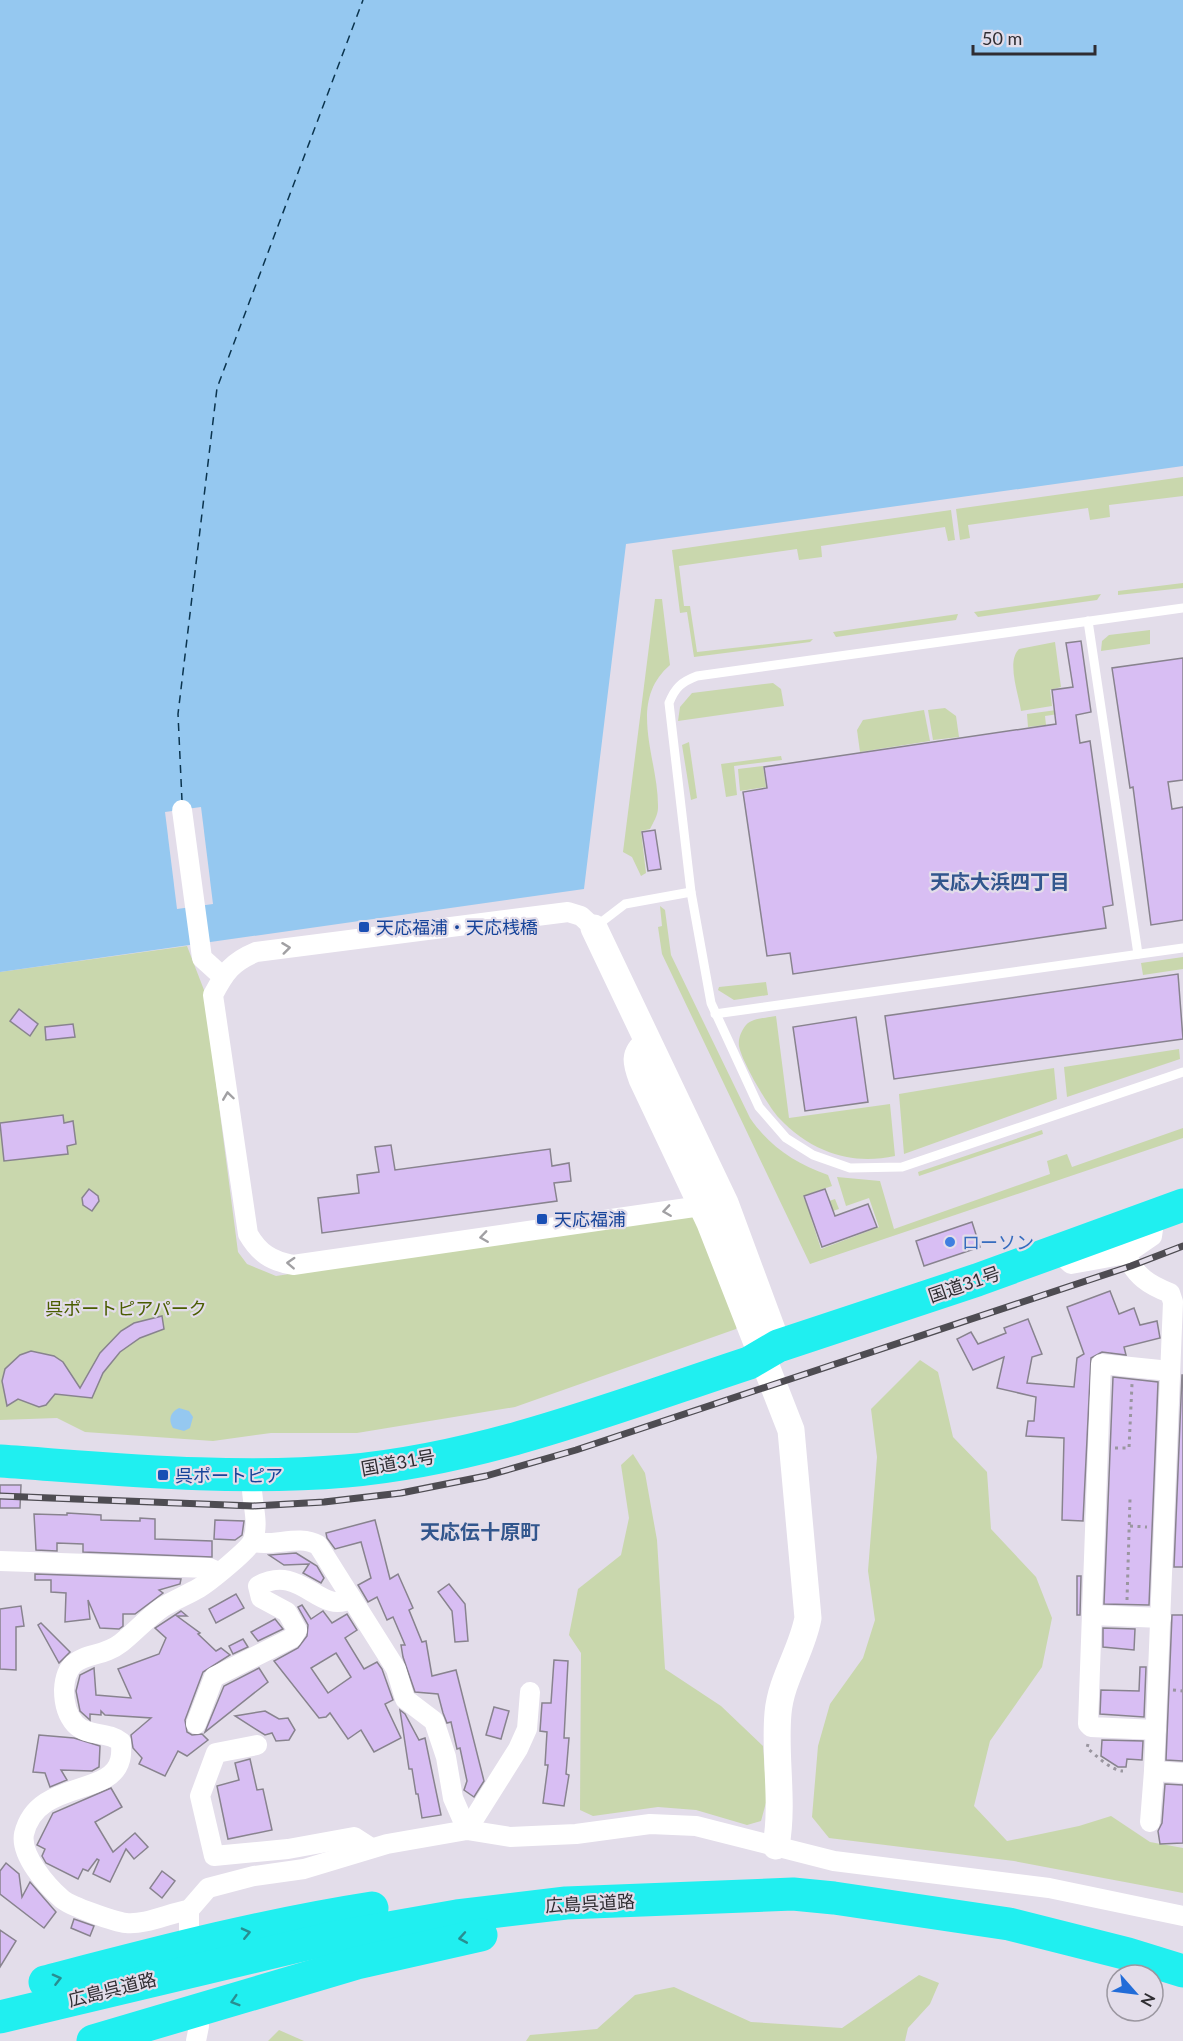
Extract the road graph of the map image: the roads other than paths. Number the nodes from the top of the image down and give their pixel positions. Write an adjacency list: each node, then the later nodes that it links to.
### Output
1 (1183, 608): 2 (lane)
2 (1088, 621): 4 (lane); 7 (lane)
3 (182, 810): 8 (street)
4 (691, 892): 5 (lane); 9 (lane)
5 (594, 928): 8 (street, one-way to 5); 10 (street)
6 (1183, 948): 7 (lane)
7 (1138, 954): 9 (lane)
8 (223, 977): 12 (street, one-way to 8)
9 (715, 1014): 11 (lane)
10 (648, 1043): 12 (street); 38 (street)
11 (1183, 1072)
12 (725, 1203): 16 (street)
13 (1169, 1210): 14 (highway, 国道31号); 15 (street)
14 (1058, 1252): 15 (street); 16 (highway, 国道31号)
15 (1126, 1254): 17 (street)
16 (778, 1346): 19 (highway, 国道31号); 22 (highway, 国道31号)
17 (1170, 1371): 18 (street); 28 (street)
18 (1176, 1402): 29 (street)
19 (0, 1439)
20 (0, 1461): 21 (highway, 国道31号)
21 (204, 1474): 22 (highway, 国道31号); 23 (street)
22 (285, 1474): 23 (street)
23 (252, 1490): 24 (street)
24 (253, 1542): 26 (street); 27 (street)
25 (0, 1561): 26 (street)
26 (218, 1572): 42 (street)
27 (351, 1598): 31 (street); 37 (street)
28 (1092, 1615): 29 (street); 32 (street)
29 (1161, 1618): 32 (street)
30 (530, 1692): 37 (street)
31 (196, 1724)
32 (1156, 1730): 34 (street)
33 (257, 1745): 39 (street)
34 (1154, 1771): 35 (street); 36 (street)
35 (1183, 1773)
36 (1150, 1822)
37 (467, 1830): 38 (street); 39 (street)
38 (776, 1846): 43 (street)
39 (371, 1848): 42 (street)
40 (793, 1894): 41 (highway, 広島呉道路); 46 (highway, one-way to 40); 47 (highway, 広島呉道路)
41 (834, 1898): 45 (highway, 広島呉道路); 48 (highway, one-way to 48)
42 (189, 1910): 44 (street)
43 (1183, 1916)
44 (189, 1932)
45 (1183, 1971)
46 (0, 1993)
47 (0, 2017)
48 (93, 2041)

